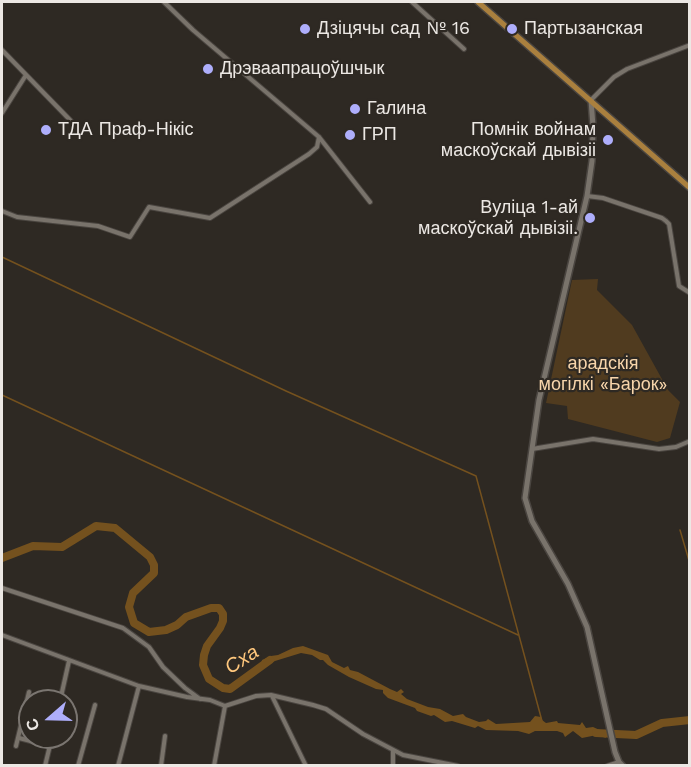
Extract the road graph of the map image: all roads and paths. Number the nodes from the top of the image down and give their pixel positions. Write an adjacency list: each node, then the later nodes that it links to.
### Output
1 (164, 2): 11 (street)
2 (412, 2): 5 (street)
3 (478, 2): 8 (main road)
4 (690, 45): 8 (street)
5 (464, 49)
6 (2, 50): 7 (street)
7 (26, 75): 9 (street); 10 (street)
8 (591, 100): 12 (main road); 13 (street)
9 (2, 113)
10 (71, 121)
11 (319, 137): 14 (street); 15 (street)
12 (690, 188)
13 (587, 196): 16 (street); 18 (street)
14 (370, 202)
15 (2, 211)
16 (690, 293)
17 (690, 441): 18 (street)
18 (532, 449): 33 (street)
19 (2, 588): 25 (street)
20 (2, 635): 21 (street)
21 (69, 661): 22 (street); 23 (street)
22 (139, 686): 25 (street); 36 (street)
23 (63, 689)
24 (271, 695): 27 (street); 32 (street); 39 (street)
25 (201, 699): 27 (street)
26 (95, 705): 35 (street)
27 (225, 706): 38 (street)
28 (165, 736): 37 (street)
29 (18, 741): 30 (street)
30 (16, 746)
31 (49, 749): 34 (street)
32 (393, 751): 40 (street); 41 (street)
33 (620, 764): 42 (street)
34 (45, 765)
35 (78, 765)
36 (118, 765)
37 (161, 765)
38 (214, 765)
39 (306, 765)
40 (393, 765)
41 (458, 765)
42 (607, 765)

